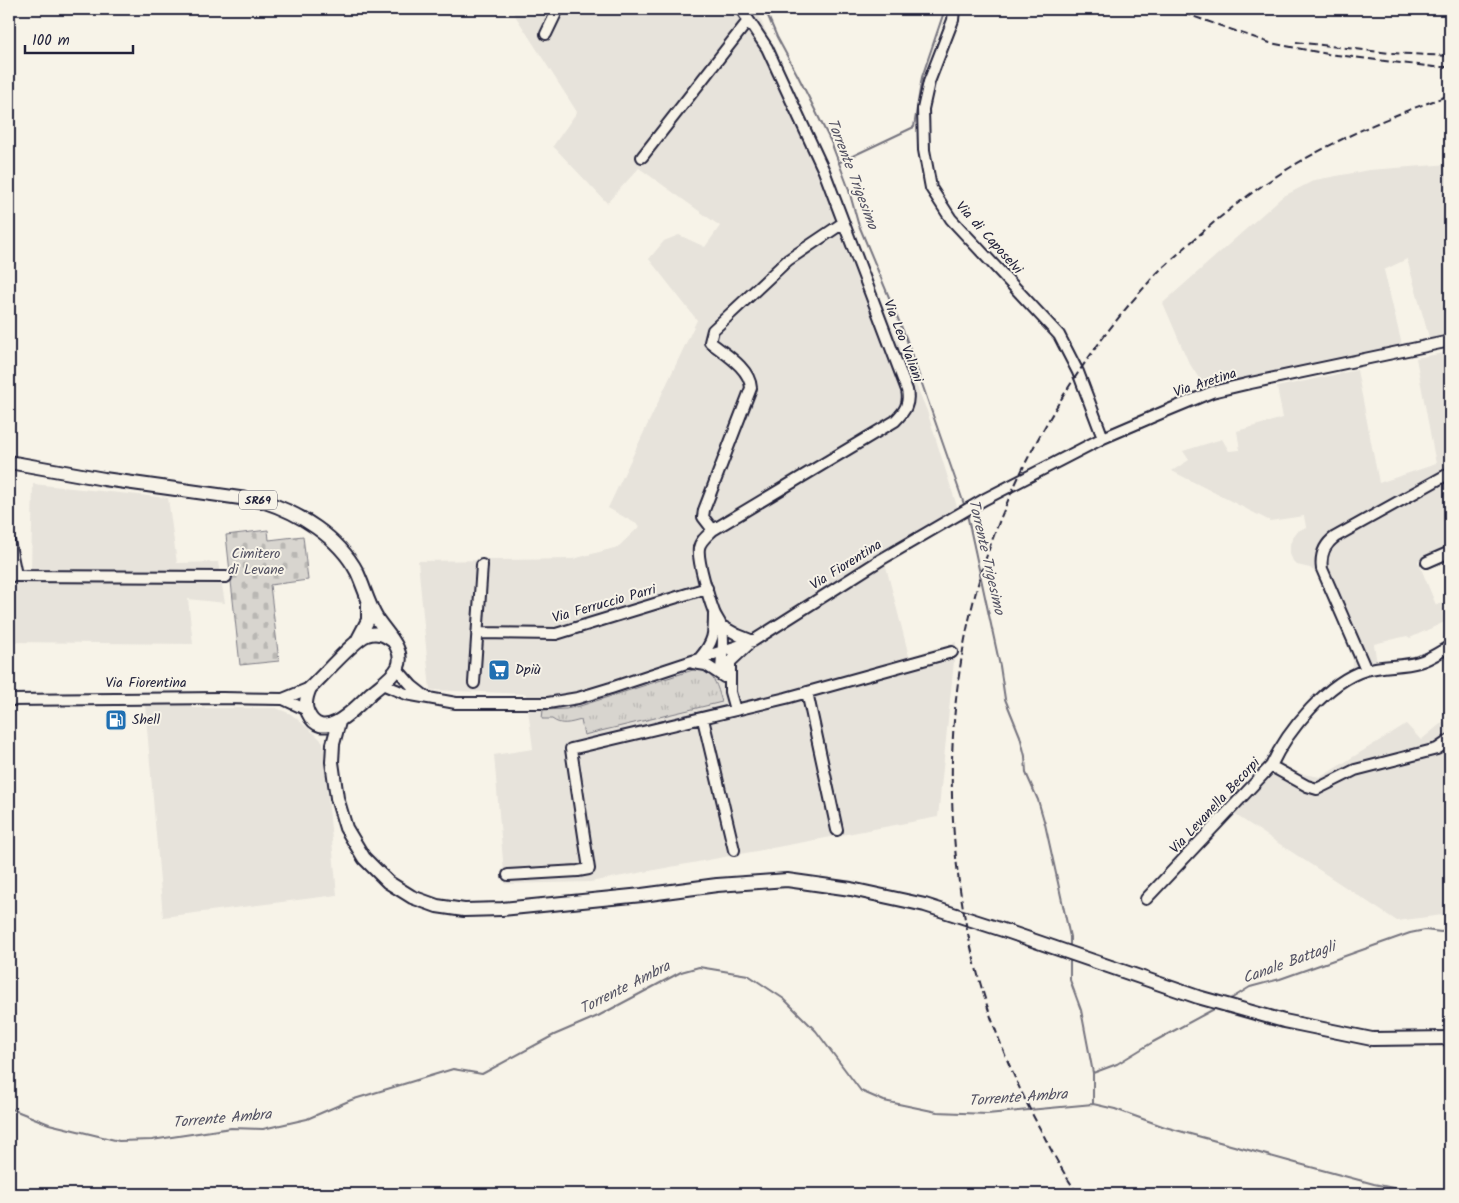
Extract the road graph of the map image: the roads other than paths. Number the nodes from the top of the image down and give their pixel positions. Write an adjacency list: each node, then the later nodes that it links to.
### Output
1 (558, 9): 5 (street)
2 (740, 9): 4 (street, Via Leo Valiani)
3 (954, 9): 9 (street, Via di Caposelvi)
4 (748, 21): 6 (street); 7 (street, Via Leo Valiani)
5 (546, 34)
6 (642, 157)
7 (844, 223): 13 (street); 13 (street, Via Leo Valiani)
8 (1450, 341): 9 (street, Via Aretina)
9 (1103, 438): 12 (street, Via Aretina)
10 (9, 462): 21 (main road, SR69)
11 (1450, 473): 35 (street)
12 (985, 500): 27 (street, Via Fiorentina)
13 (713, 530): 20 (street, Via Leo Valiani)
14 (9, 541): 18 (street)
15 (1450, 552): 16 (street)
16 (1427, 562)
17 (482, 564): 24 (street)
18 (12, 575): 19 (street)
19 (226, 578)
20 (707, 588): 22 (street, Via Leo Valiani); 24 (street, Via Ferruccio Parri)
21 (368, 601): 26 (main road, SR69); 28 (main road, SR69)
22 (714, 614): 23 (street, Via Leo Valiani); 25 (street)
23 (722, 626): 27 (street, Via Leo Valiani); 30 (street)
24 (477, 633): 37 (street)
25 (714, 637): 30 (street); 32 (street)
26 (393, 640): 28 (main road, Via Fiorentina); 34 (main road)
27 (752, 641): 30 (street, Via Fiorentina); 33 (street)
28 (356, 643): 39 (main road, Via Fiorentina)
29 (1450, 646): 35 (street, Via Levanella Becorpi)
30 (722, 651): 32 (street, Via Fiorentina); 33 (street); 36 (street)
31 (952, 652): 40 (street)
32 (694, 661): 36 (street); 41 (street, Via Fiorentina)
33 (730, 662): 36 (street)
34 (397, 669): 38 (main road); 41 (street)
35 (1366, 670): 51 (street, Via Levanella Becorpi)
36 (725, 678): 45 (street)
37 (474, 683)
38 (382, 684): 41 (street, Via Fiorentina); 47 (main road)
39 (310, 688): 42 (street, Via Fiorentina); 44 (main road)
40 (807, 692): 45 (street); 52 (street)
41 (426, 698)
42 (283, 699): 43 (street, Via Fiorentina); 44 (street, Via Fiorentina)
43 (9, 700)
44 (307, 710): 48 (main road, Via Fiorentina)
45 (735, 710): 46 (street)
46 (703, 719): 53 (street); 54 (street)
47 (339, 722): 48 (main road); 50 (main road)
48 (325, 725): 50 (main road)
49 (1450, 740): 51 (street)
50 (333, 744): 56 (main road)
51 (1271, 766): 55 (street, Via Levanella Becorpi)
52 (837, 830)
53 (734, 850)
54 (508, 874)
55 (1146, 899)
56 (1450, 1038)

